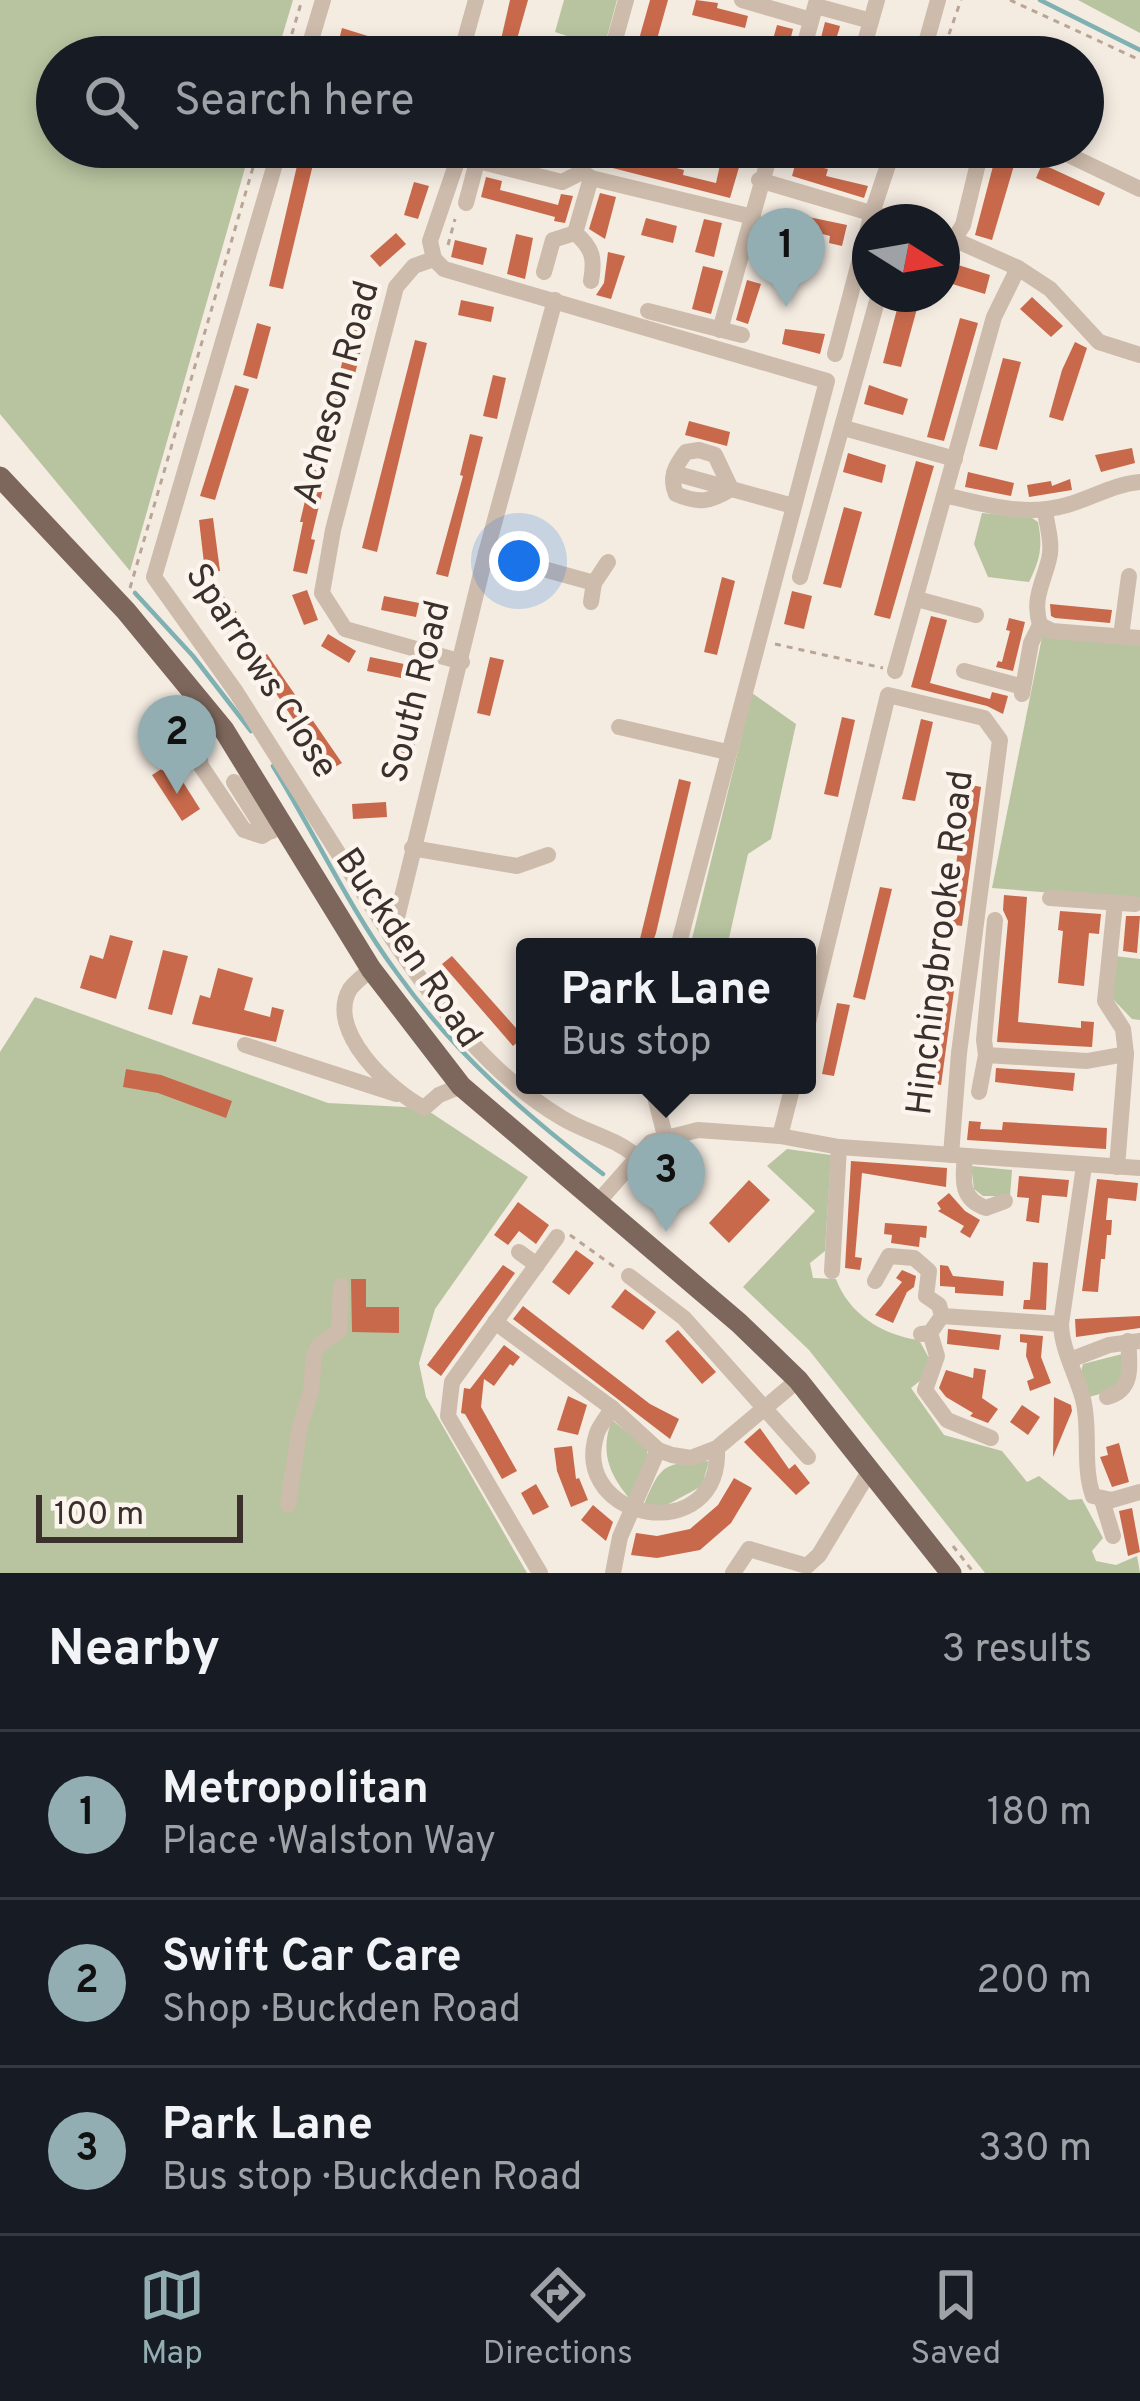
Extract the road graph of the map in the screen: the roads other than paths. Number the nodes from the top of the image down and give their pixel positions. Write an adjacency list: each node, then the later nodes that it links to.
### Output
1 (323, 0): 9 (street)
2 (476, 0): 10 (street)
3 (626, 0): 11 (street)
4 (742, 0): 7 (street)
5 (877, 0): 8 (street)
6 (938, 0): 13 (street)
7 (815, 9): 8 (street)
8 (871, 21): 12 (street)
9 (312, 36)
10 (466, 36)
11 (616, 36)
12 (867, 36)
13 (923, 36)
14 (274, 168): 77 (street, Sparrows Close)
15 (455, 168): 33 (street)
16 (476, 168): 26 (street)
17 (521, 168): 23 (street)
18 (583, 168): 23 (street)
19 (764, 168): 24 (street)
20 (887, 168): 27 (street)
21 (977, 168): 30 (street)
22 (1096, 168): 25 (street)
23 (586, 175): 29 (street); 31 (street)
24 (759, 180): 28 (street); 29 (street)
25 (1140, 189)
26 (466, 203)
27 (875, 204)
28 (852, 207)
29 (753, 218): 41 (street)
30 (960, 227)
31 (575, 233): 35 (street); 36 (street)
32 (960, 241): 34 (street)
33 (439, 259): 38 (street, Acheson Road); 61 (street, Acheson Road)
34 (1018, 268): 44 (street); 46 (street)
35 (544, 272)
36 (591, 281)
37 (852, 289): 43 (street)
38 (555, 300): 51 (street, Acheson Road); 53 (street, South Road)
39 (648, 311): 41 (street)
40 (874, 312): 45 (street)
41 (720, 330): 42 (street)
42 (742, 335)
43 (835, 354)
44 (1140, 355)
45 (844, 428): 46 (street); 56 (street)
46 (955, 459): 50 (street)
47 (0, 478): 64 (main road, Buckden Road)
48 (1140, 482): 52 (street)
49 (731, 489): 49 (street); 51 (street)
50 (944, 495): 52 (street); 57 (street)
51 (793, 506): 66 (street)
52 (1045, 511): 58 (street)
53 (486, 553): 54 (street); 61 (street, South Road)
54 (608, 562)
55 (1130, 571): 60 (street)
56 (800, 577)
57 (917, 599): 59 (street); 62 (street)
58 (1040, 625): 60 (street); 63 (street)
59 (971, 634)
60 (1131, 637)
61 (462, 662): 71 (street, South Road)
62 (895, 671)
63 (964, 671)
64 (209, 711): 67 (street); 70 (main road, Buckden Road)
65 (619, 727): 66 (street)
66 (727, 752): 78 (street)
67 (201, 766): 68 (street); 70 (street)
68 (181, 779)
69 (234, 782): 70 (street)
70 (278, 827): 79 (main road, Buckden Road)
71 (412, 848): 72 (street); 77 (street, South Road)
72 (548, 855)
73 (1050, 898): 74 (street)
74 (1115, 903): 75 (street); 81 (street)
75 (1135, 904)
76 (995, 920): 83 (street)
77 (392, 938): 86 (street)
78 (680, 938)
79 (371, 969): 85 (main road, Buckden Road); 91 (street)
80 (816, 990): 95 (street, Hinchingbrooke Road)
81 (1131, 1028): 84 (street)
82 (245, 1045): 91 (street)
83 (986, 1055): 84 (street); 87 (street)
84 (1131, 1064): 98 (street)
85 (461, 1085): 91 (street); 101 (main road, Buckden Road)
86 (516, 1086)
87 (979, 1092)
88 (527, 1094): 96 (street)
89 (654, 1094): 92 (street)
90 (791, 1094): 93 (street)
91 (403, 1097)
92 (665, 1136): 93 (street); 96 (street)
93 (780, 1136): 94 (street)
94 (838, 1147): 95 (street); 105 (street)
95 (958, 1155): 97 (street); 100 (street)
96 (636, 1156): 101 (street)
97 (1084, 1166): 98 (street); 111 (street)
98 (1117, 1166): 99 (street)
99 (1140, 1168)
100 (1005, 1201)
101 (598, 1202): 114 (main road, Buckden Road)
102 (557, 1237): 104 (street)
103 (519, 1252): 104 (street)
104 (537, 1265): 110 (street)
105 (832, 1271)
106 (629, 1276): 116 (street)
107 (874, 1282): 109 (street)
108 (341, 1286): 125 (street)
109 (942, 1316): 111 (street); 118 (street)
110 (495, 1322): 117 (street); 128 (street)
111 (1061, 1324): 113 (street)
112 (1134, 1341): 113 (street); 115 (street)
113 (1070, 1360): 124 (street)
114 (798, 1380): 116 (street); 122 (main road, Buckden Road)
115 (1107, 1397)
116 (764, 1405): 119 (street); 121 (street)
117 (612, 1408): 120 (street); 126 (street)
118 (991, 1438)
119 (717, 1448): 120 (street); 126 (street)
120 (658, 1450): 126 (street)
121 (808, 1457)
122 (869, 1472): 130 (street); 131 (main road, Buckden Road)
123 (1140, 1492): 124 (street)
124 (1102, 1500): 127 (street)
125 (288, 1504)
126 (632, 1509): 129 (street)
127 (1113, 1536)
128 (540, 1573)
129 (613, 1573)
130 (733, 1573)
131 (951, 1573)

